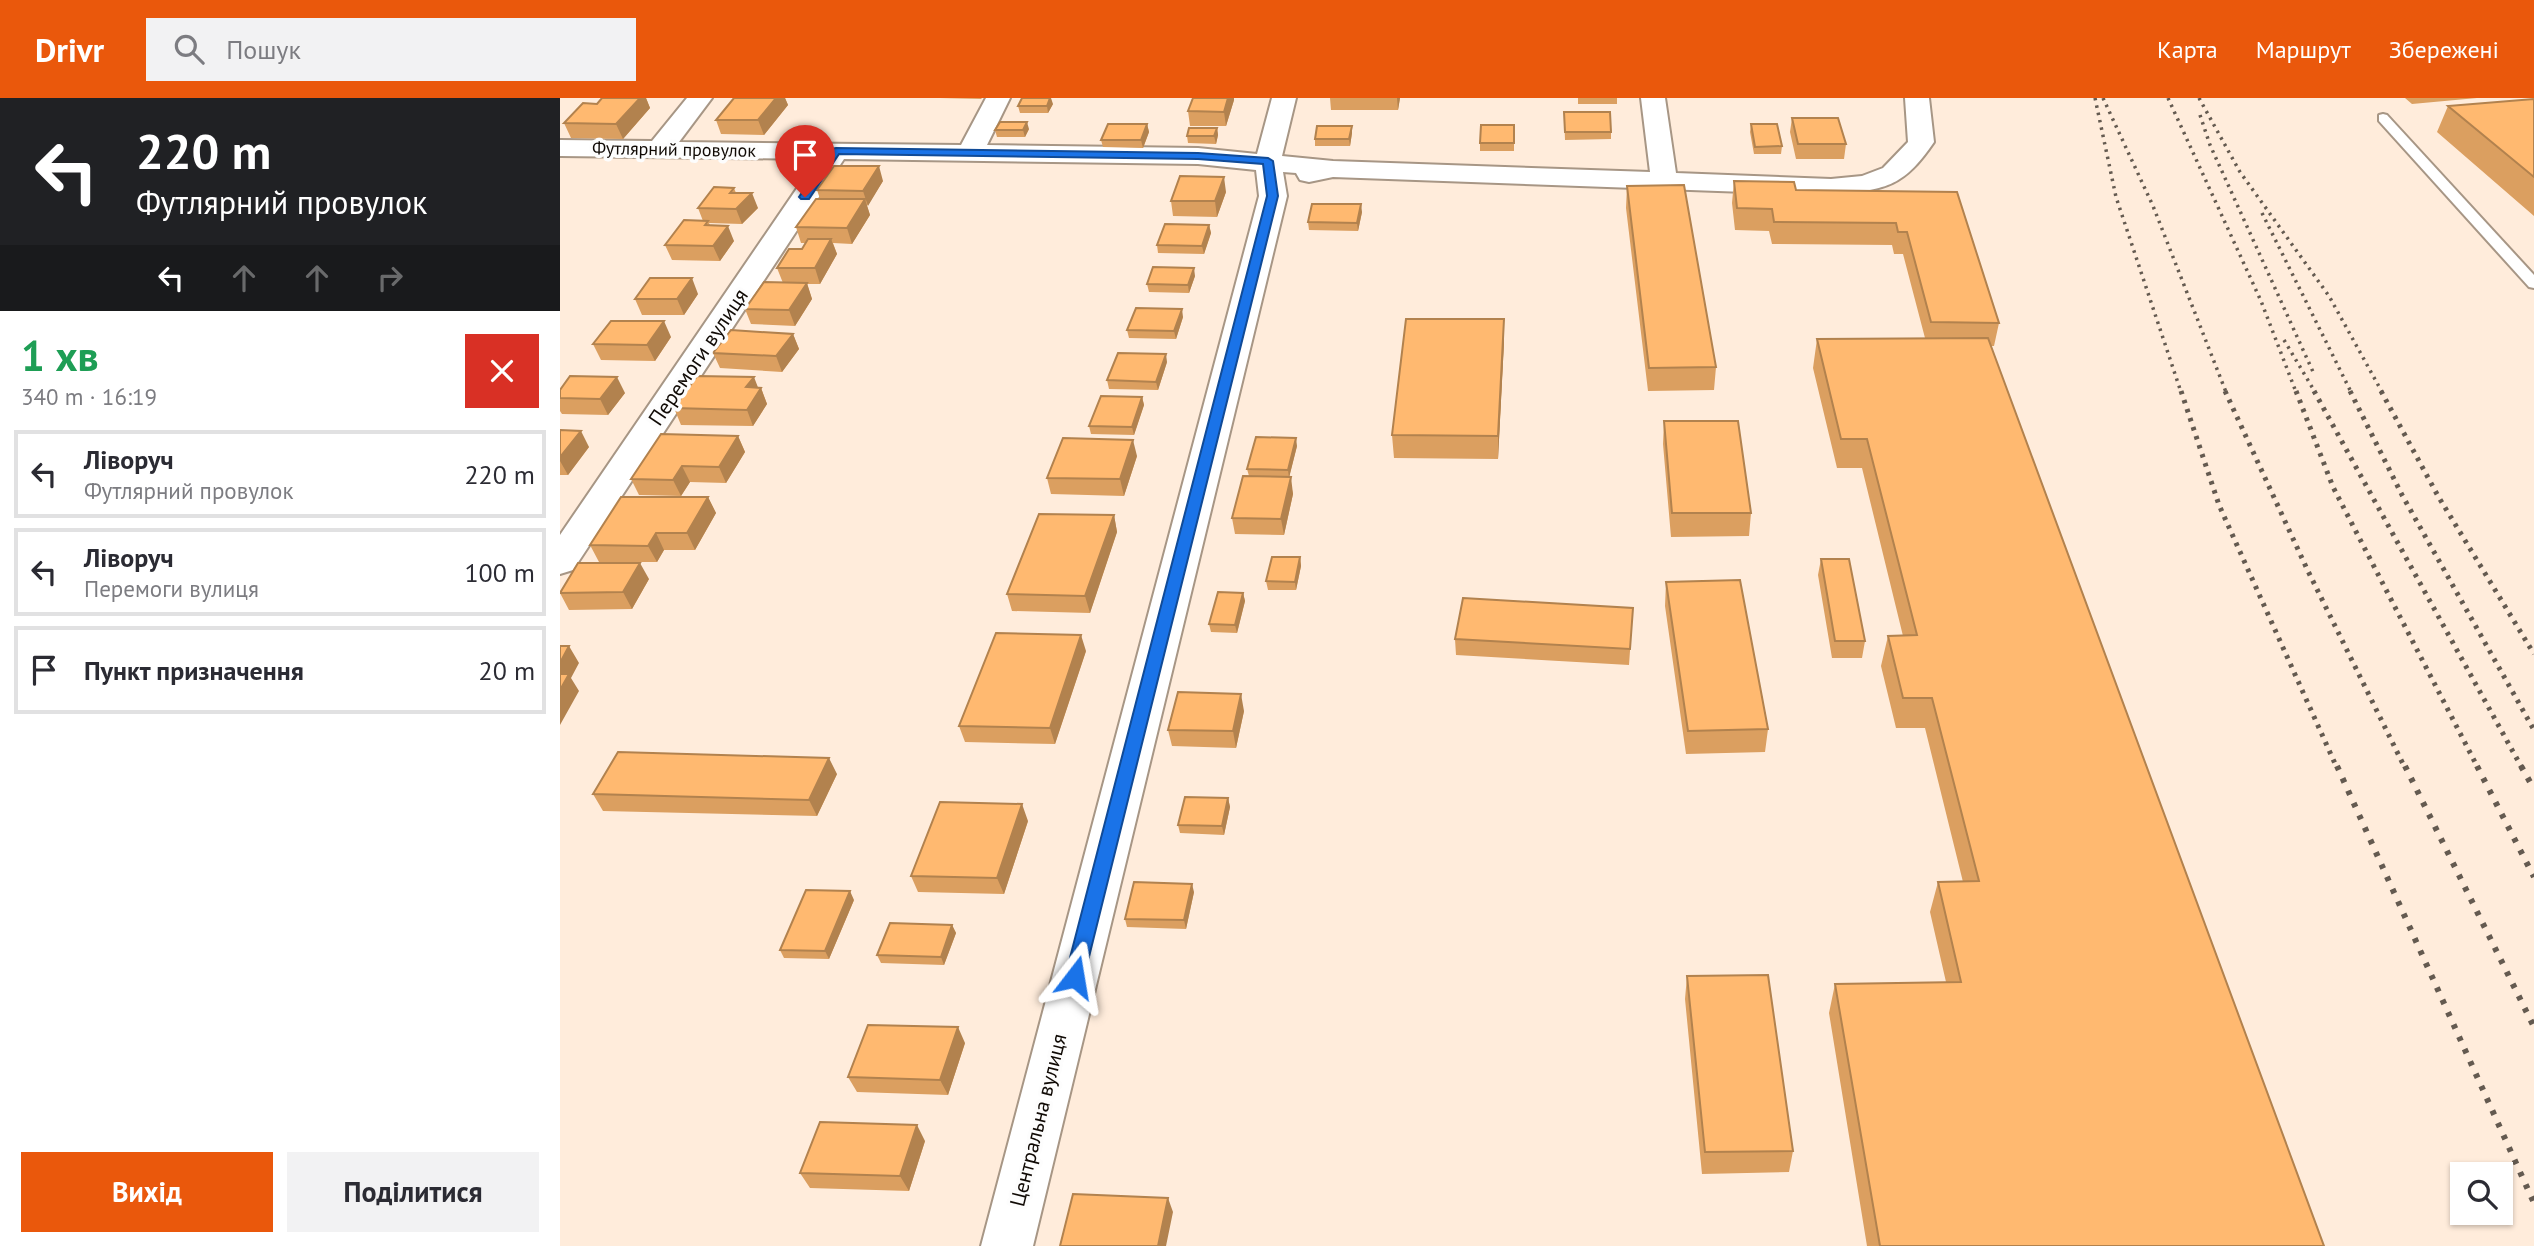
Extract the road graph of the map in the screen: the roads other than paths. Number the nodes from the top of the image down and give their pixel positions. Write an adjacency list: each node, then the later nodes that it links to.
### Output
1 (701, 98): 8 (street)
2 (998, 98): 10 (street)
3 (1284, 98): 11 (street, Центральна вулиця)
4 (1653, 98): 12 (street)
5 (1917, 98): 12 (street)
6 (2383, 118): 13 (lane)
7 (560, 148): 8 (street, Футлярний провулок)
8 (660, 148): 9 (street, Футлярний провулок)
9 (836, 151): 10 (street, Футлярний провулок); 14 (street, Перемоги вулиця)
10 (970, 153): 11 (street, Футлярний провулок)
11 (1270, 179): 12 (street); 15 (street, Центральна вулиця)
12 (1664, 181)
13 (2534, 284)
14 (560, 562)
15 (1007, 1246)

